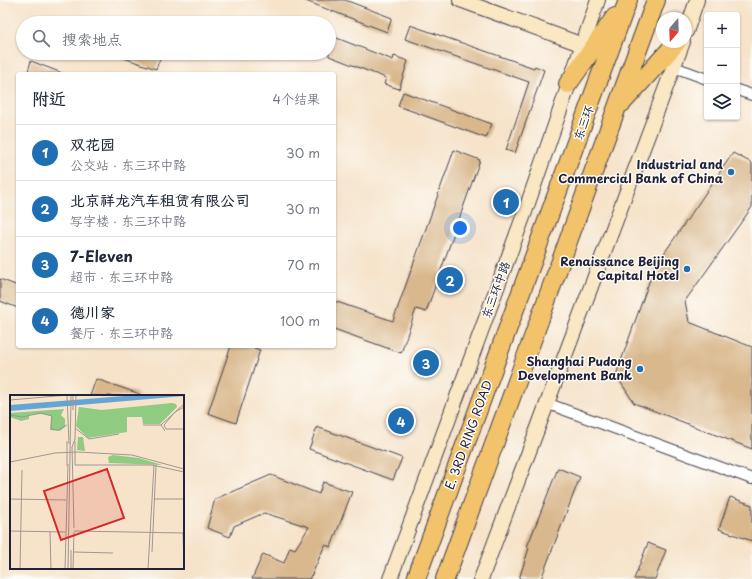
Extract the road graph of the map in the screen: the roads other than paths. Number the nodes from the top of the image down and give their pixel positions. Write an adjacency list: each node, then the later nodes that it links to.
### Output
1 (460, 0): 7 (street)
2 (598, 0): 7 (street, 东三环中路)
3 (628, 0): 12 (highway); 16 (highway, 东三环)
4 (656, 0): 15 (highway)
5 (697, 0): 6 (street)
6 (692, 15)
7 (583, 45): 12 (street, 东三环中路)
8 (672, 48): 15 (highway)
9 (681, 48): 10 (street)
10 (674, 67): 11 (street); 17 (street)
11 (704, 78)
12 (568, 84): 19 (street, 东三环中路)
13 (740, 91): 14 (street)
14 (752, 95)
15 (616, 110): 21 (highway)
16 (523, 291): 20 (highway, E. 3RD RING ROAD)
17 (546, 403): 18 (street); 22 (street)
18 (752, 479)
19 (390, 579)
20 (416, 579)
21 (445, 579)
22 (481, 579)

